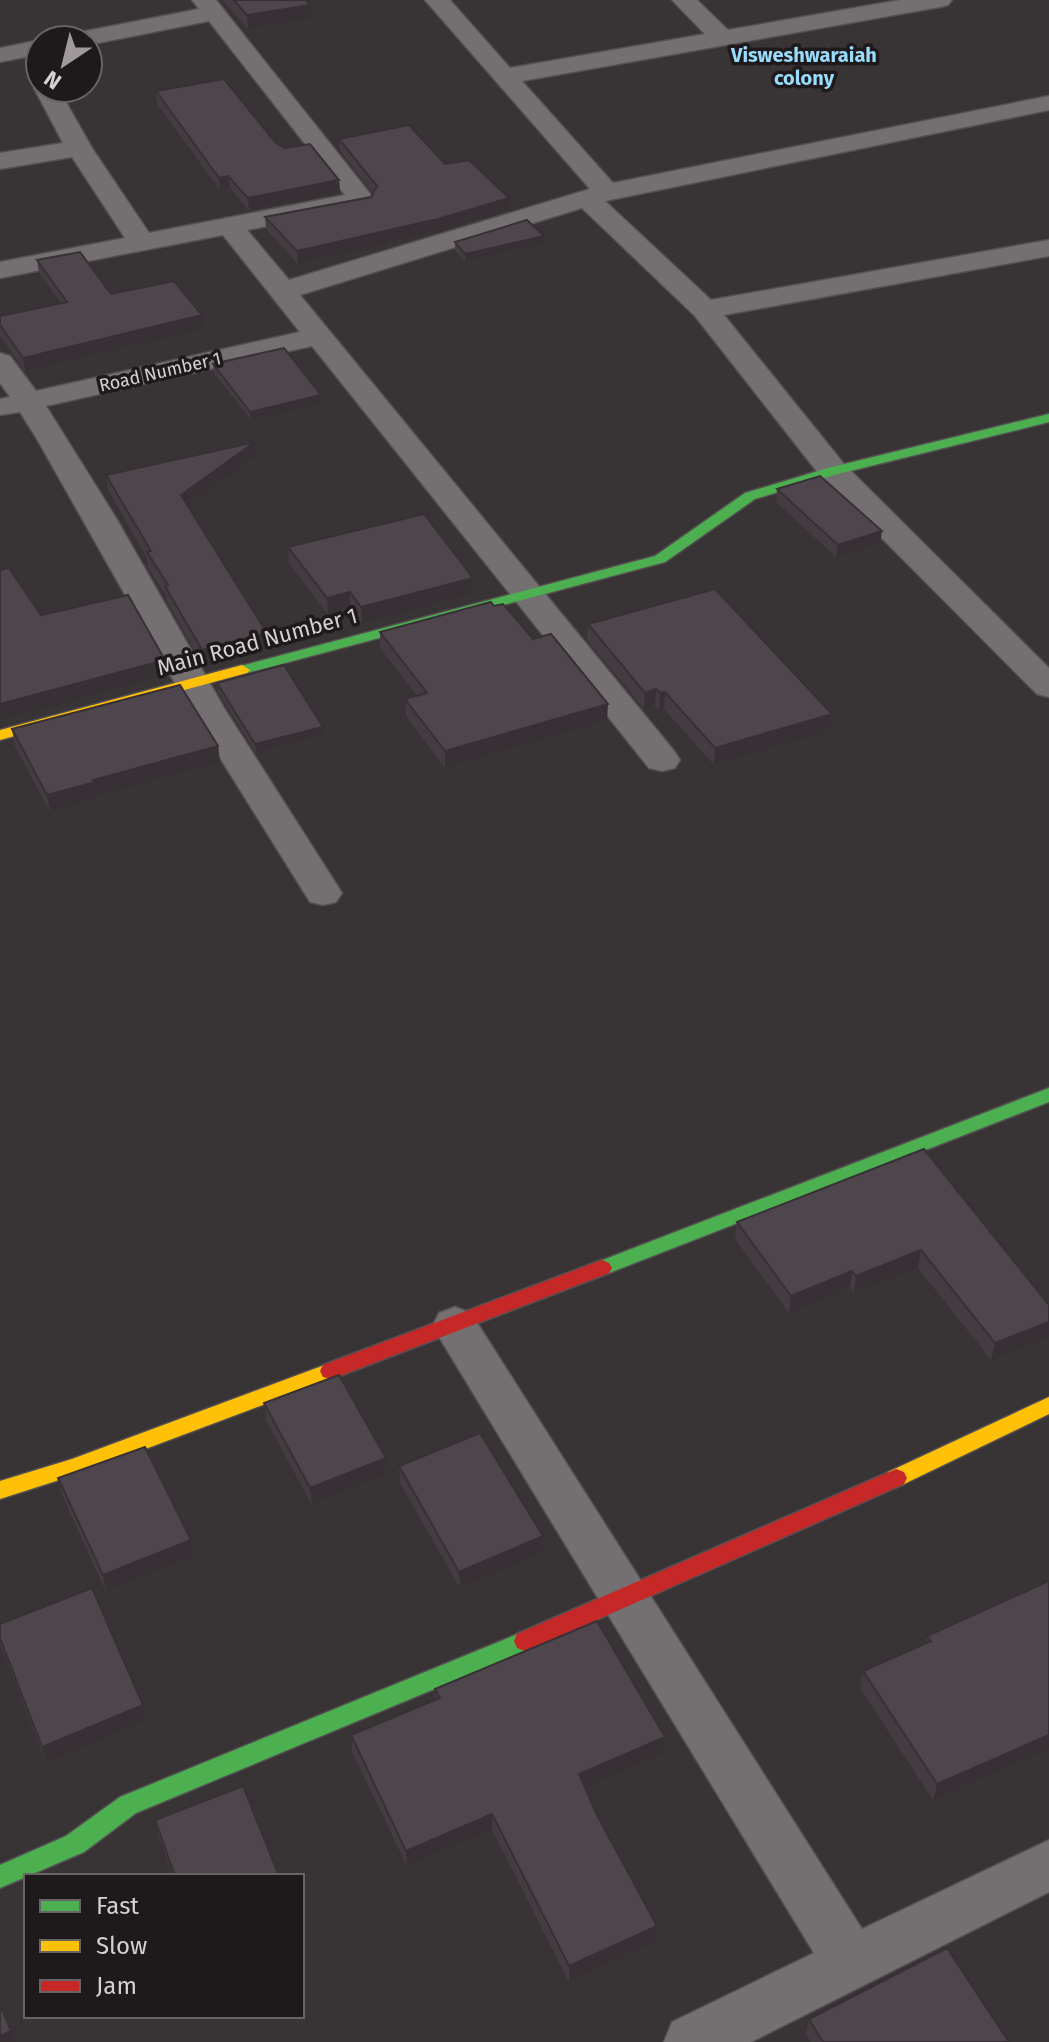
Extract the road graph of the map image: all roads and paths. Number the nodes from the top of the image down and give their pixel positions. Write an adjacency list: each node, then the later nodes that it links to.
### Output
1 (437, 0): 9 (street)
2 (684, 0): 6 (street)
3 (940, 0): 6 (street)
4 (210, 6): 5 (street); 15 (street)
5 (104, 33)
6 (723, 38): 9 (street)
7 (24, 50): 8 (street)
8 (0, 55)
9 (507, 76): 14 (street)
10 (1049, 103): 14 (street)
11 (55, 104): 12 (street)
12 (79, 148): 13 (street); 16 (street)
13 (0, 161)
14 (597, 195): 19 (street); 20 (street)
15 (229, 225): 16 (street); 19 (street)
16 (142, 242): 18 (street)
17 (1049, 248): 20 (street)
18 (0, 270)
19 (283, 291): 21 (street)
20 (705, 310): 25 (street)
21 (319, 336): 23 (street, Road Number 1); 26 (street)
22 (0, 362): 23 (street)
23 (14, 404): 27 (street)
24 (1049, 418): 25 (street, Main Road Number 1)
25 (833, 471): 26 (street, Main Road Number 1); 28 (street)
26 (527, 593): 27 (street, Main Road Number 1); 30 (street)
27 (192, 683): 29 (street, Main Road Number 1); 31 (street)
28 (1049, 687)
29 (0, 735)
30 (662, 760)
31 (323, 893)
32 (1049, 1095): 33 (street)
33 (455, 1325): 35 (street); 36 (street)
34 (1049, 1405): 36 (street)
35 (0, 1490)
36 (626, 1601): 38 (street); 39 (street)
37 (1049, 1865): 39 (street)
38 (0, 1877)
39 (852, 1963): 40 (street)
40 (692, 2042)

